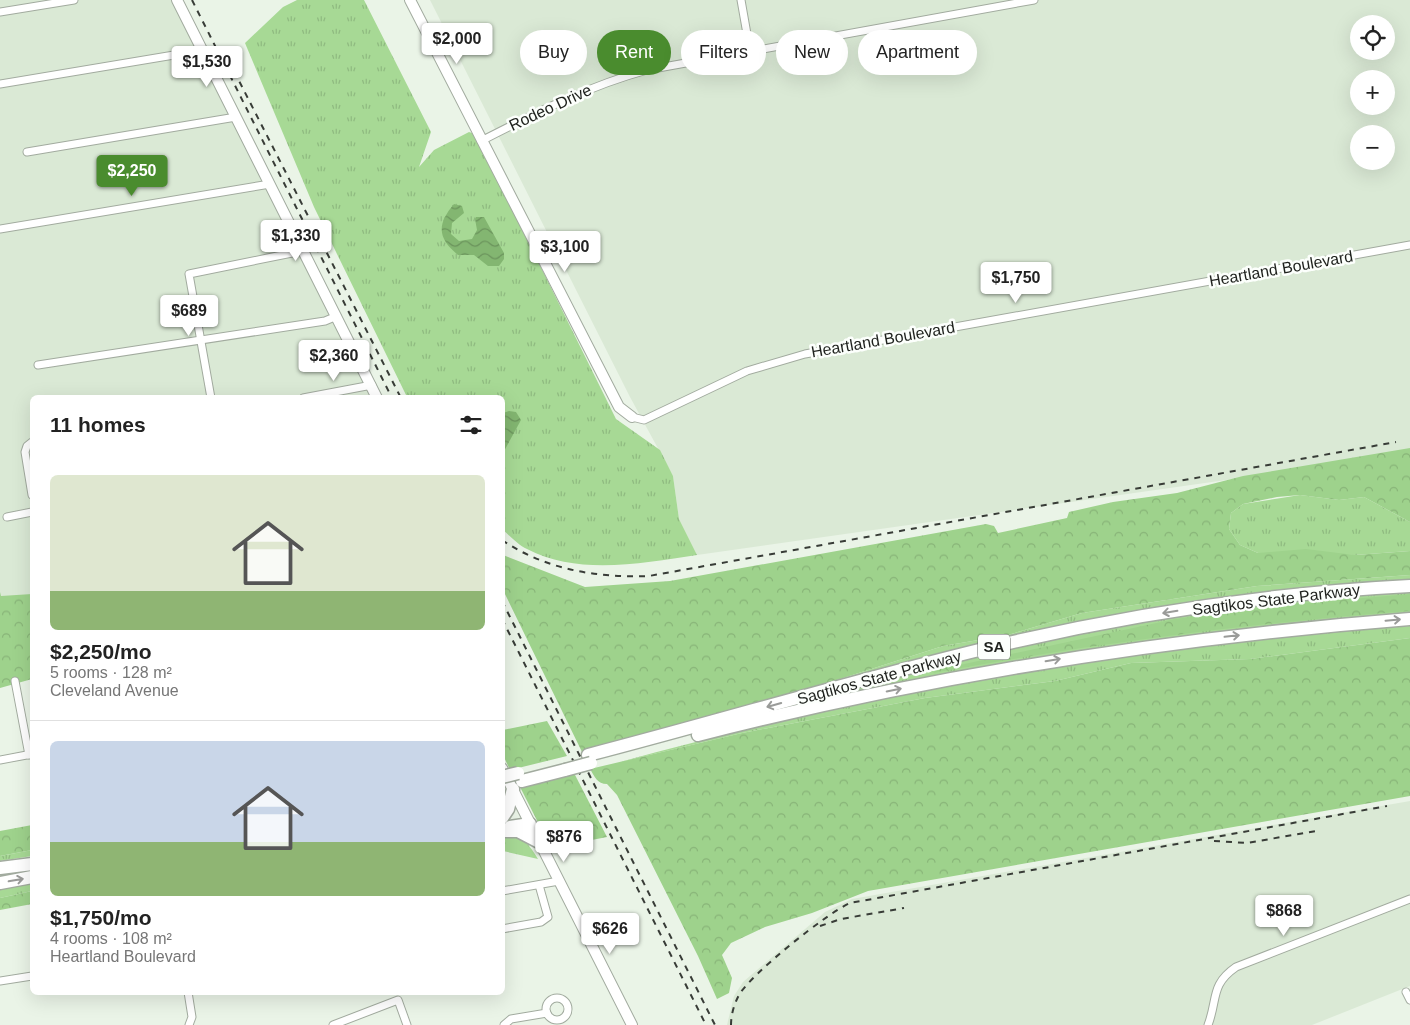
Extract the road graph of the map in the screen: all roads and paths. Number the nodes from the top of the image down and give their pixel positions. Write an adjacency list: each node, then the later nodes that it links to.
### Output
1 (74, 0): 6 (street)
2 (177, 0): 8 (street)
3 (410, 0): 13 (street)
4 (741, 0): 7 (street)
5 (1029, 0): 9 (street, Rodeo Drive)
6 (0, 12)
7 (746, 30)
8 (201, 48): 11 (street); 12 (street)
9 (766, 48)
10 (681, 63): 13 (street, Rodeo Drive)
11 (0, 84)
12 (236, 116): 14 (street); 15 (street)
13 (481, 141): 26 (street)
14 (27, 152)
15 (270, 184): 16 (street); 18 (street)
16 (0, 229)
17 (1410, 245): 26 (street, Heartland Boulevard)
18 (303, 249): 19 (street); 20 (street)
19 (337, 316): 20 (street); 22 (street)
20 (201, 340): 21 (street); 23 (street)
21 (38, 365)
22 (372, 385): 24 (street); 25 (street)
23 (210, 395)
24 (324, 395)
25 (375, 395)
26 (632, 418)
27 (30, 444): 28 (street)
28 (30, 483)
29 (30, 512): 30 (street)
30 (7, 517)
31 (1410, 586): 36 (highway, Sagtikos State Parkway / SA, one-way to 36)
32 (1410, 619): 36 (highway, Sagtikos State Parkway / SA, one-way to 32)
33 (15, 681): 34 (street)
34 (30, 749)
35 (30, 754): 37 (street)
36 (589, 759): 39 (highway, Sagtikos State Parkway / SA)
37 (0, 760)
38 (505, 772): 39 (street)
39 (514, 782): 40 (highway); 41 (street)
40 (505, 814)
41 (529, 822): 42 (highway); 43 (highway); 45 (street)
42 (505, 823)
43 (505, 829)
44 (505, 830): 45 (highway)
45 (539, 842): 49 (street)
46 (30, 864): 47 (highway)
47 (0, 868)
48 (30, 877): 50 (highway, one-way to 48)
49 (559, 881): 51 (street); 65 (street)
50 (0, 883)
51 (539, 885): 52 (street); 54 (street)
52 (505, 891)
53 (1410, 899): 66 (street)
54 (505, 928)
55 (30, 976): 56 (street)
56 (0, 982)
57 (1406, 992): 59 (street)
58 (188, 995): 61 (street)
59 (1410, 1000)
60 (547, 1013): 64 (street)
61 (189, 1025)
62 (333, 1025): 63 (street)
63 (407, 1025)
64 (504, 1025)
65 (632, 1025)
66 (1208, 1025)

